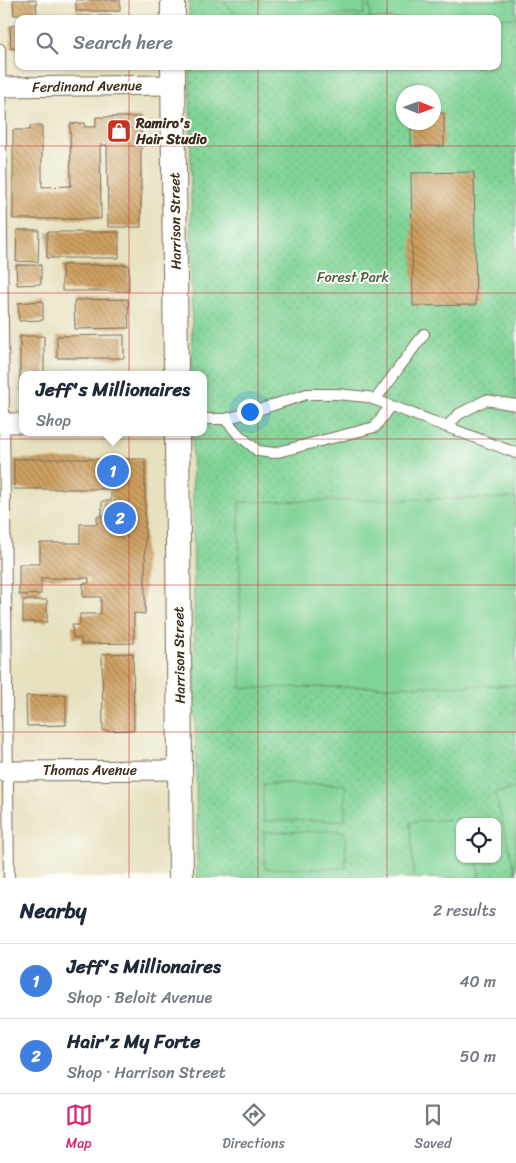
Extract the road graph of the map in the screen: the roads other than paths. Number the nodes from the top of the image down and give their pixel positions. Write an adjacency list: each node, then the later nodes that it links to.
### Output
1 (173, 0): 2 (street)
2 (173, 15)
3 (0, 49): 5 (lane)
4 (173, 75): 5 (street, Ferdinand Avenue); 8 (street, Harrison Street)
5 (0, 87): 6 (lane)
6 (1, 252): 15 (lane)
7 (424, 334): 9 (lane)
8 (176, 371)
9 (375, 400): 11 (lane); 13 (lane)
10 (516, 404): 16 (lane)
11 (390, 406): 13 (lane); 16 (lane)
12 (207, 419): 13 (lane)
13 (225, 419)
14 (19, 422): 15 (street)
15 (2, 423): 19 (lane)
16 (446, 427): 18 (lane)
17 (177, 436): 20 (street, Harrison Street)
18 (516, 453)
19 (3, 599): 21 (lane)
20 (180, 770): 21 (street, Thomas Avenue); 23 (street, Harrison Street)
21 (4, 771): 22 (lane)
22 (9, 878)
23 (181, 878)

